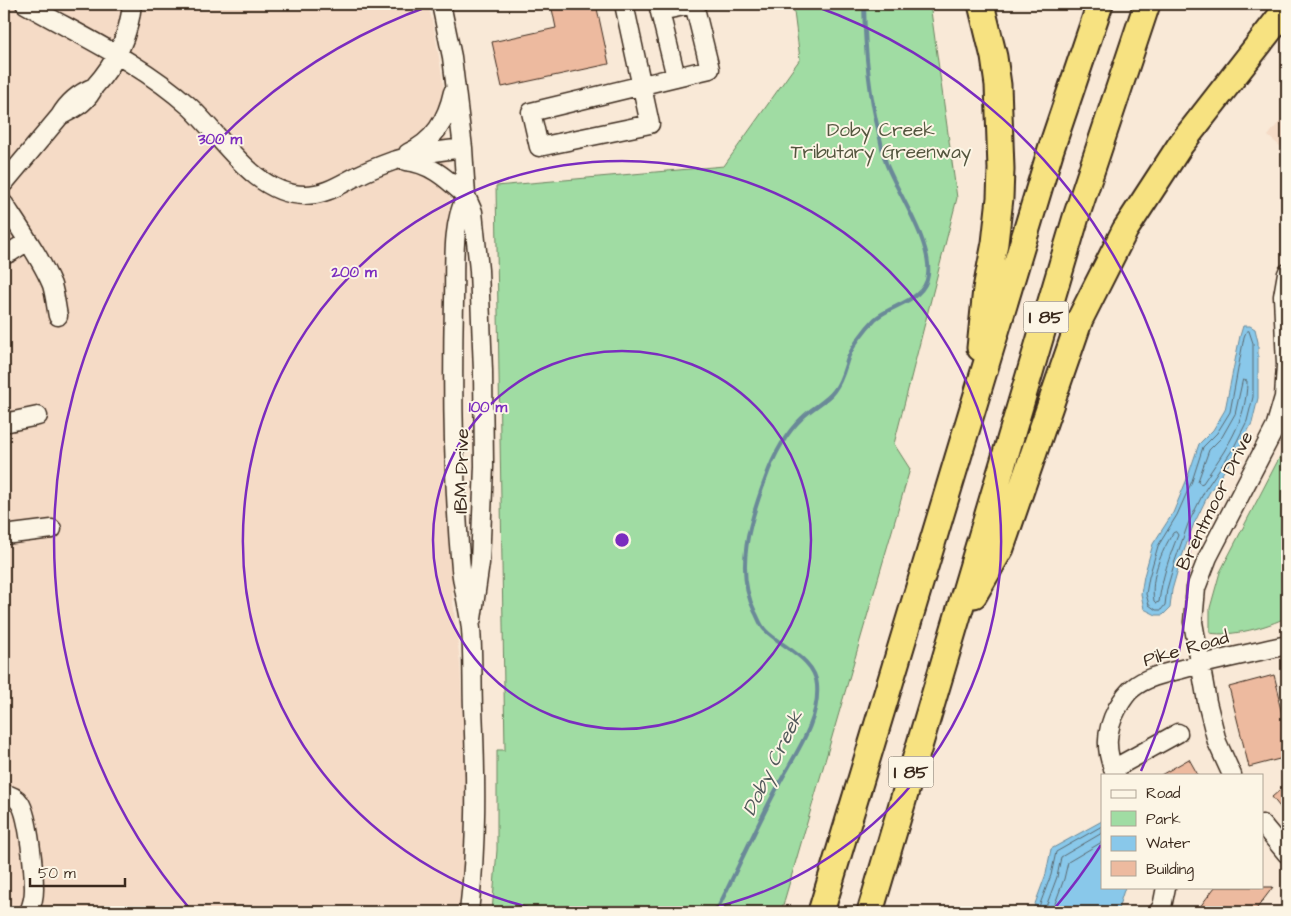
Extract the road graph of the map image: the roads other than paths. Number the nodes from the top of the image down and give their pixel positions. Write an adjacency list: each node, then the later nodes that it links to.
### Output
1 (25, 4): 11 (street)
2 (132, 4): 11 (street)
3 (441, 4): 13 (street, IBM Drive)
4 (624, 4): 14 (street)
5 (694, 4): 9 (street); 12 (street)
6 (981, 4): 24 (highway)
7 (1100, 4): 24 (highway, I 85)
8 (1147, 4): 30 (highway, I 85)
9 (659, 8): 12 (street)
10 (1287, 8): 30 (highway)
11 (116, 55): 16 (street); 17 (street)
12 (676, 77): 14 (street)
13 (455, 80): 15 (street, IBM Drive); 16 (street)
14 (642, 85): 14 (street)
15 (463, 148): 16 (street); 18 (street, IBM Drive)
16 (394, 161): 18 (street)
17 (4, 183)
18 (466, 196): 29 (street, IBM Drive); 29 (street, IBM Drive)
19 (4, 204): 20 (street)
20 (28, 242): 21 (street); 23 (street)
21 (4, 255)
22 (1287, 273): 32 (street, Brentmoor Drive)
23 (58, 316)
24 (979, 387): 42 (highway, I 85)
25 (38, 416): 26 (street)
26 (4, 423)
27 (52, 529): 28 (street)
28 (4, 535)
29 (470, 628): 41 (street, IBM Drive)
30 (953, 632): 43 (highway, I 85)
31 (1287, 645): 32 (street, Pike Road)
32 (1200, 664): 34 (street, Pike Road); 35 (street, Brentmoor Drive)
33 (1178, 733): 34 (street)
34 (1115, 772)
35 (1232, 774)
36 (4, 794): 40 (street)
37 (1264, 826): 38 (street)
38 (1287, 854)
39 (1166, 888): 44 (street)
40 (29, 912)
41 (469, 912)
42 (821, 912)
43 (870, 912)
44 (1158, 912)

